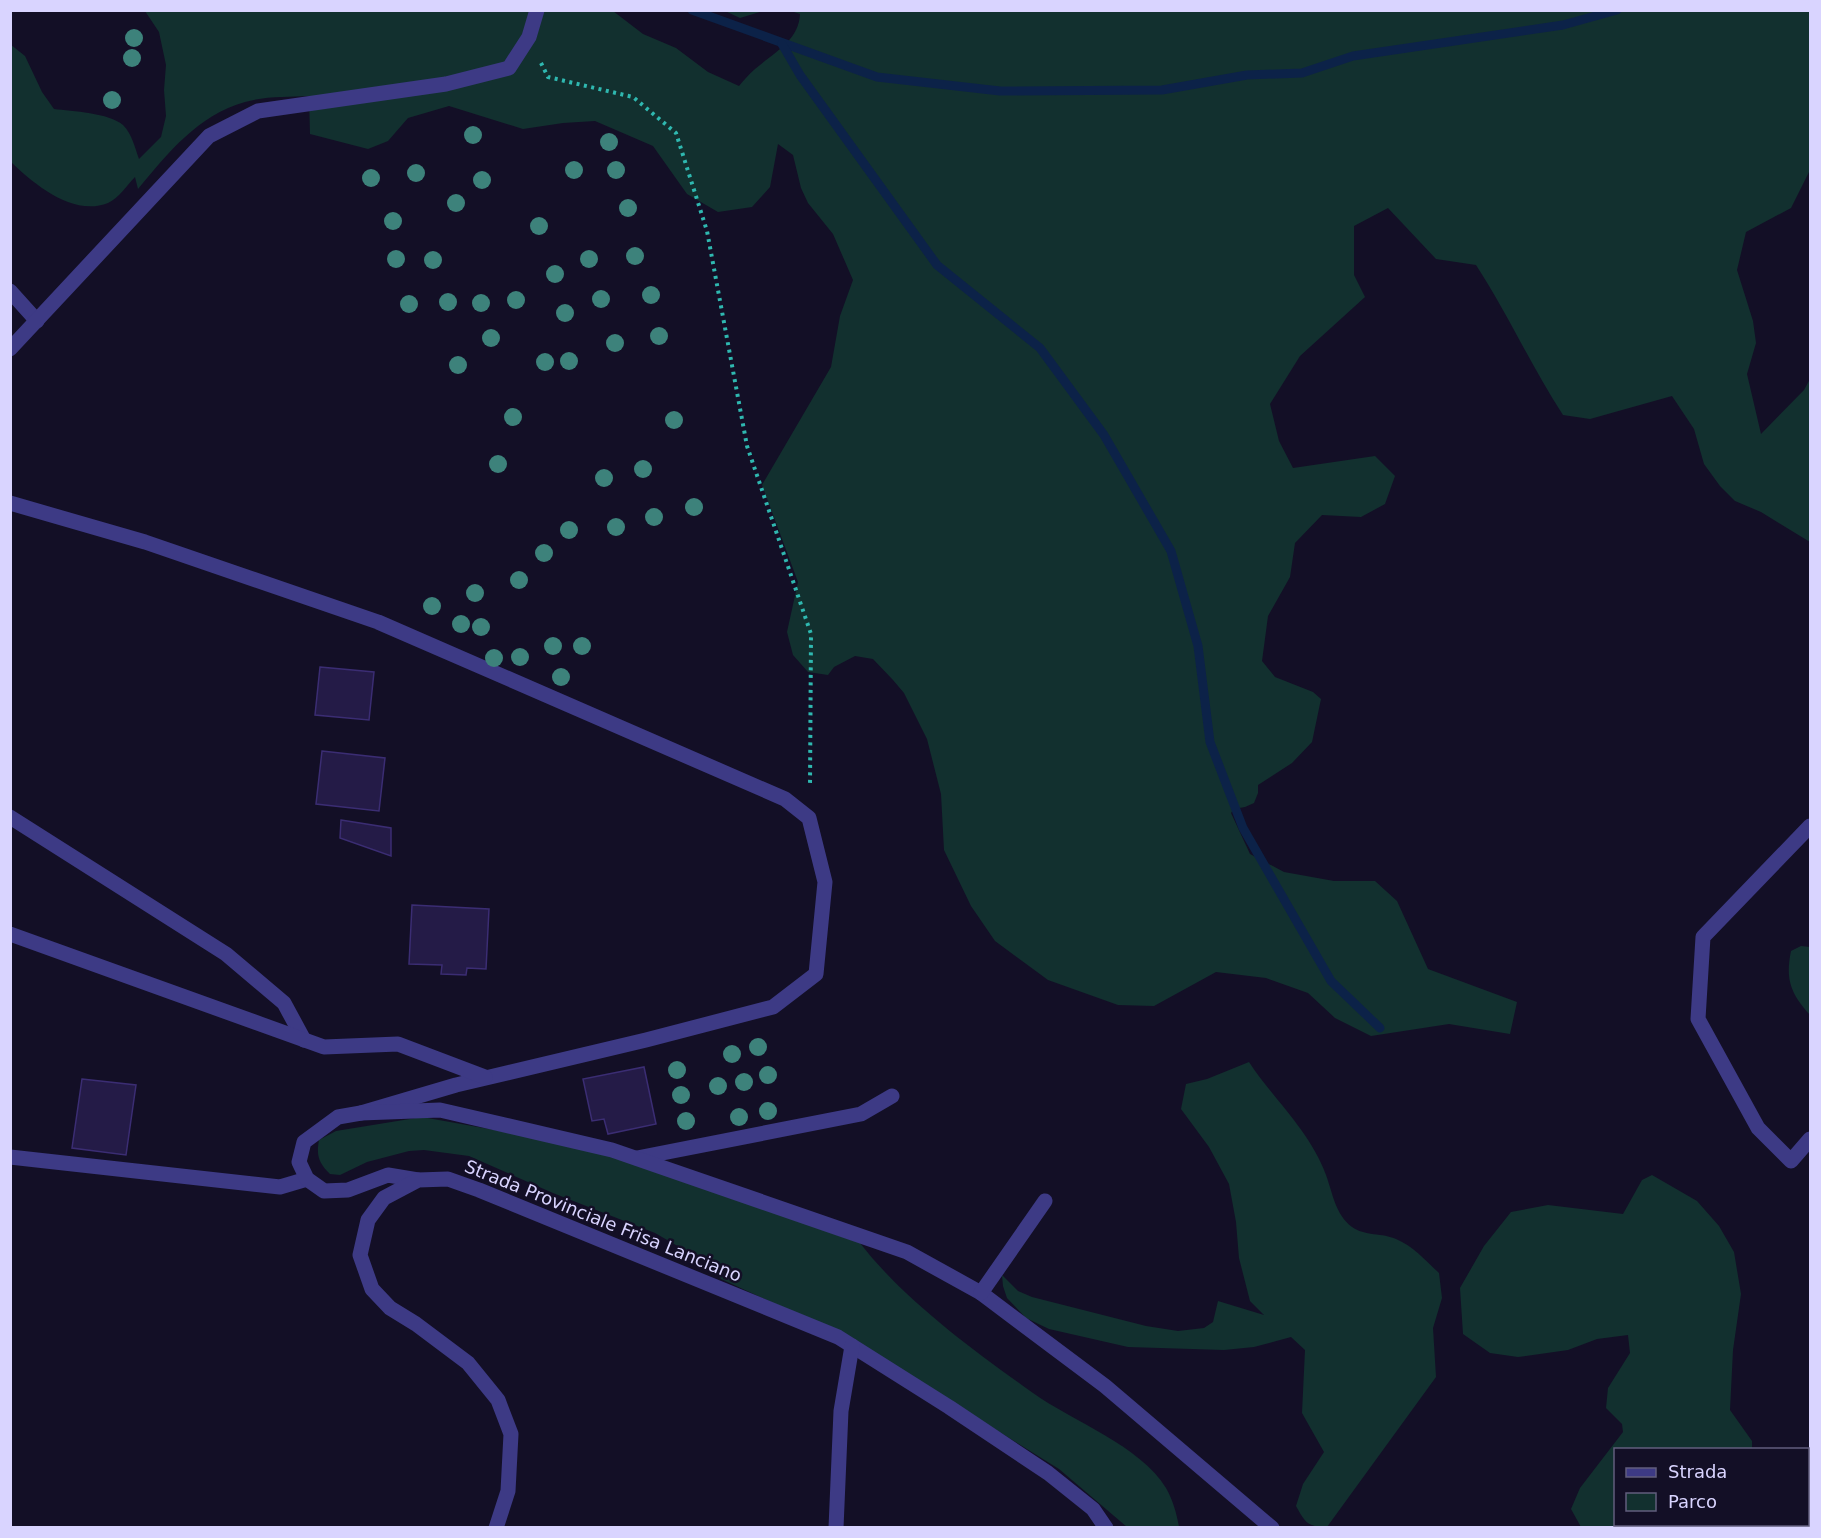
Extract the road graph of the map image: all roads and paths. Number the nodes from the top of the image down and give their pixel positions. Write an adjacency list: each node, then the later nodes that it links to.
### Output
1 (537, 10): 2 (street)
2 (529, 37): 4 (street); 8 (path)
3 (10, 291): 4 (street)
4 (37, 321): 5 (street)
5 (10, 349)
6 (10, 503): 8 (street)
7 (10, 817): 11 (street)
8 (809, 818): 12 (street)
9 (1810, 826): 15 (street)
10 (10, 934): 11 (street)
11 (304, 1040): 12 (street)
12 (485, 1077): 14 (street)
13 (892, 1096): 17 (street)
14 (361, 1113): 17 (street); 18 (street)
15 (1810, 1139)
16 (10, 1157): 18 (street)
17 (635, 1158): 21 (street)
18 (307, 1179): 19 (street)
19 (418, 1180): 22 (street, Strada Provinciale Frisa Lanciano); 23 (street, Strada Provinciale Frisa Lanciano)
20 (1045, 1201): 21 (street)
21 (981, 1293): 26 (street)
22 (852, 1346): 24 (street); 25 (street, Strada Provinciale Frisa Lanciano)
23 (496, 1527)
24 (836, 1527)
25 (1106, 1527)
26 (1272, 1527)

